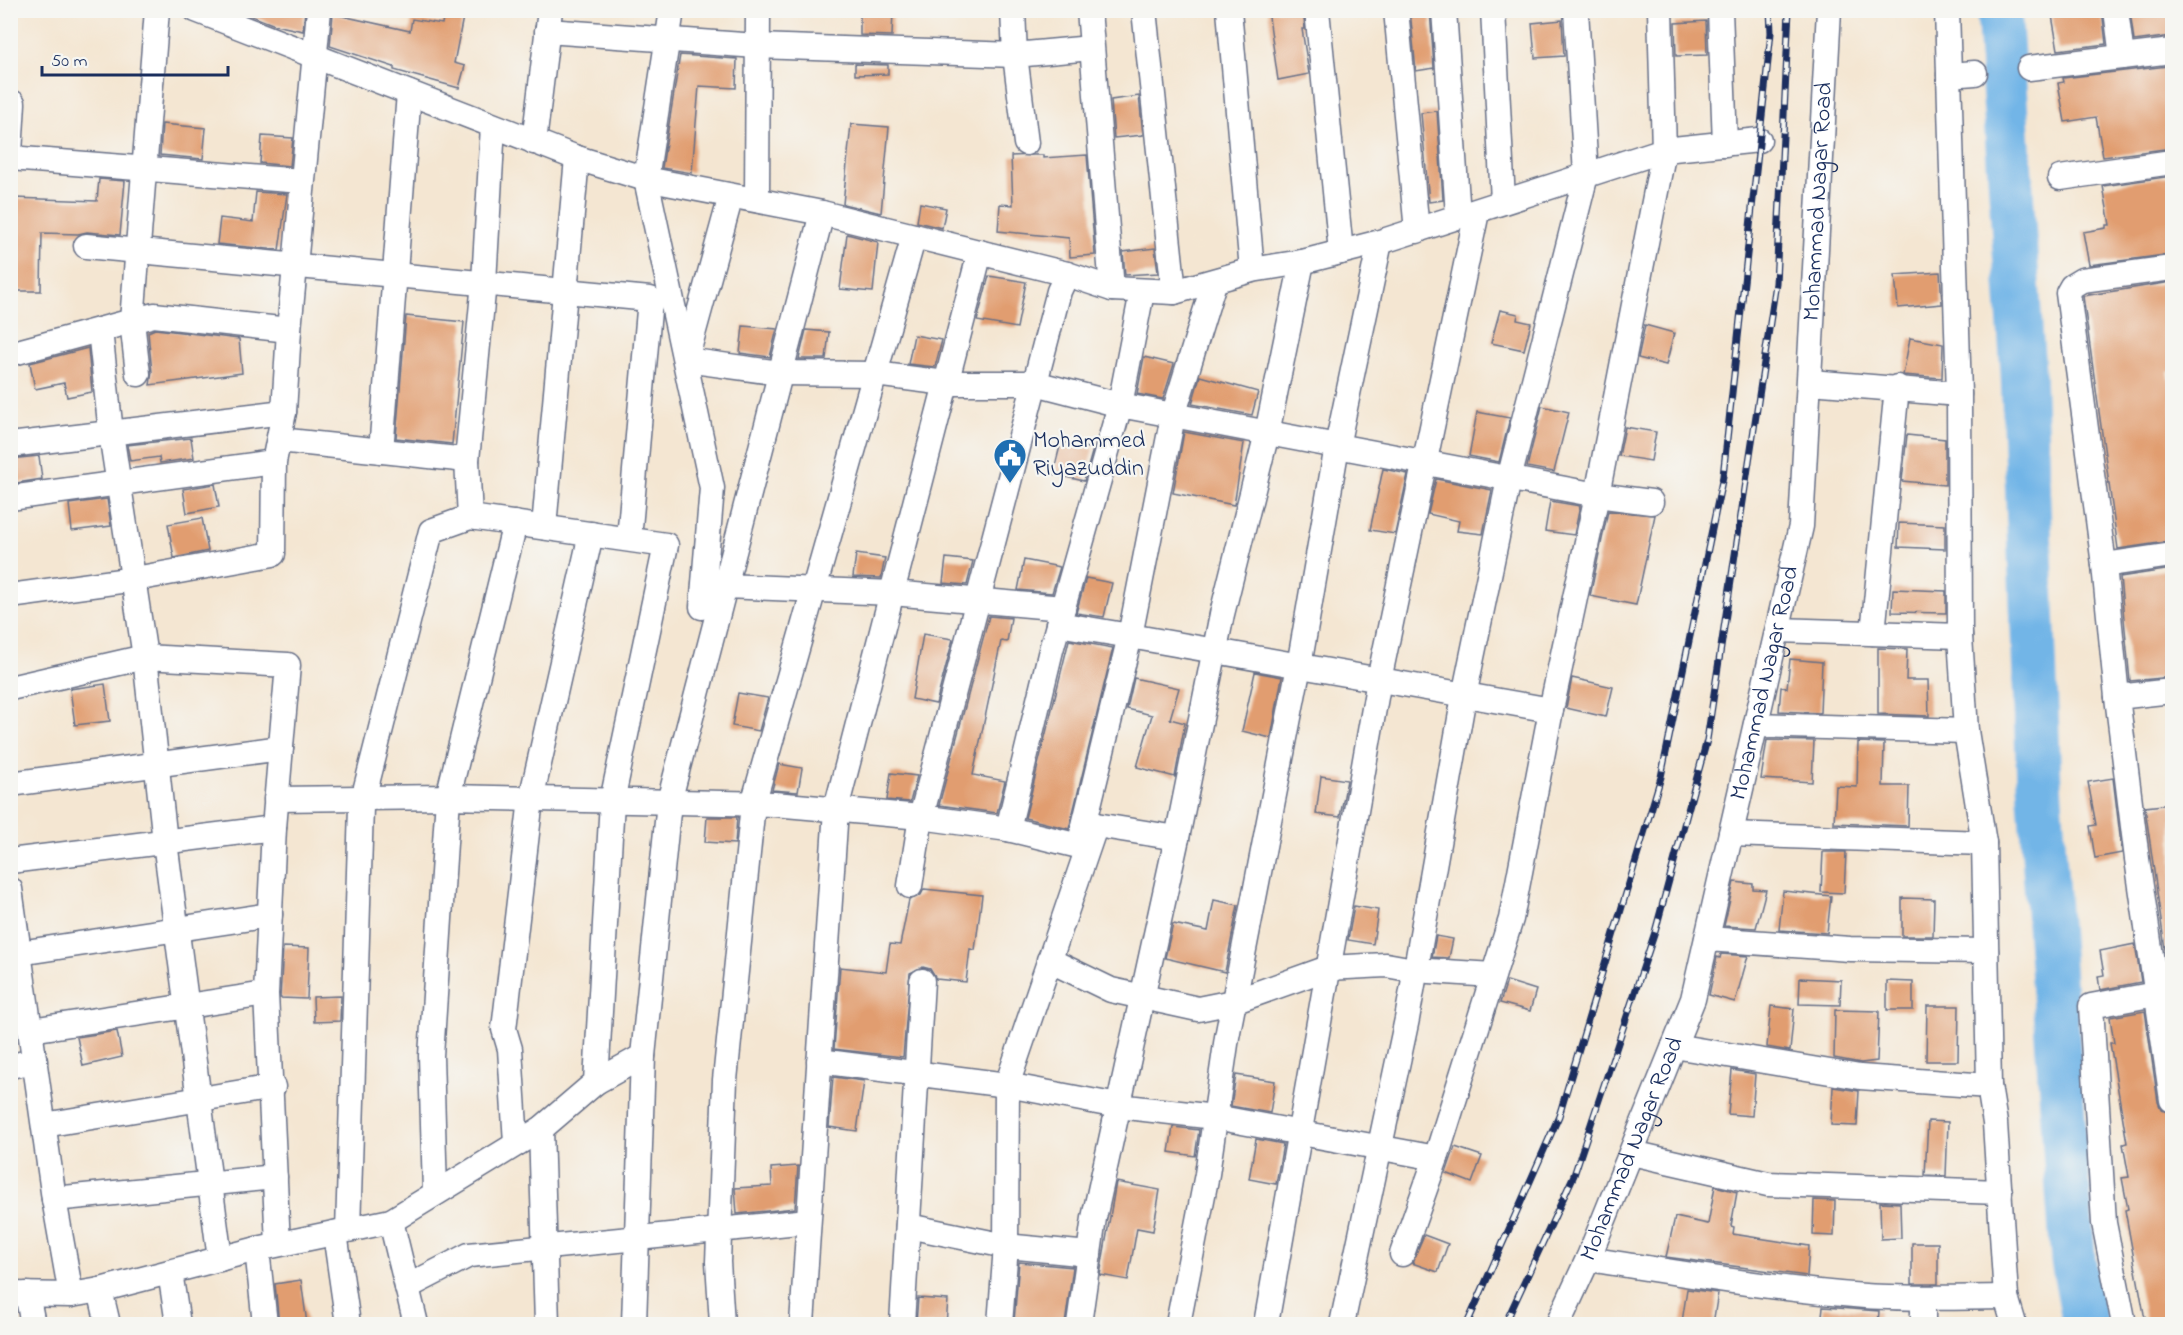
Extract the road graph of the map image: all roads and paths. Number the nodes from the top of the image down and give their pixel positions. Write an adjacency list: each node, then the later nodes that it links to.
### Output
1 (157, 10): 43 (street)
2 (196, 10): 26 (street)
3 (319, 10): 26 (street)
4 (672, 10): 21 (street)
5 (758, 10): 22 (street)
6 (1013, 10): 24 (street)
7 (1089, 10): 23 (street)
8 (1144, 10): 71 (street)
9 (1229, 10): 63 (street)
10 (1317, 10): 59 (street)
11 (1396, 10): 53 (street)
12 (1444, 10): 52 (street)
13 (1493, 10): 50 (street)
14 (1576, 10): 44 (street)
15 (1660, 10): 38 (street)
16 (1720, 10): 37 (street)
17 (1829, 10): 81 (street, Mohammad Nagar Road)
18 (1947, 10): 30 (street)
19 (2116, 10): 27 (street)
20 (548, 21): 21 (street); 35 (street)
21 (667, 40): 22 (street); 46 (street)
22 (757, 46): 24 (street); 49 (street)
23 (1091, 48): 24 (street); 68 (street)
24 (1015, 55): 36 (street)
25 (2172, 56): 27 (street)
26 (313, 57): 31 (street); 47 (street)
27 (2122, 57): 28 (street)
28 (2030, 68)
29 (1975, 73): 30 (street)
30 (1949, 75): 84 (street)
31 (409, 93): 33 (street); 64 (street)
32 (13, 103): 39 (street)
33 (494, 126): 35 (street); 66 (street)
34 (1759, 141): 37 (street)
35 (534, 142): 41 (street)
36 (1026, 143)
37 (1725, 144): 38 (street)
38 (1664, 150): 44 (street); 98 (street)
39 (10, 153)
40 (10, 158): 43 (street)
41 (577, 158): 46 (street); 69 (street)
42 (2172, 162): 45 (street)
43 (142, 170): 47 (street); 57 (street)
44 (1586, 175): 50 (street); 96 (street)
45 (2060, 178)
46 (646, 179): 48 (street); 76 (street)
47 (302, 181): 61 (street)
48 (731, 196): 49 (street); 76 (street)
49 (757, 200): 51 (street)
50 (1503, 201): 52 (street)
51 (822, 213): 54 (street); 77 (street)
52 (1468, 214): 53 (street); 95 (street)
53 (1417, 231): 55 (street)
54 (914, 236): 58 (street); 79 (street)
55 (1380, 242): 59 (street); 91 (street)
56 (86, 246): 57 (street)
57 (137, 251): 61 (street); 72 (street)
58 (980, 252): 65 (street); 82 (street)
59 (1341, 252): 60 (street)
60 (1302, 262): 63 (street); 89 (street)
61 (296, 266): 64 (street); 74 (street)
62 (2172, 268): 107 (street)
63 (1252, 270): 67 (street)
64 (393, 274): 66 (street); 93 (street)
65 (1067, 274): 68 (street); 80 (street)
66 (484, 282): 69 (street); 94 (street)
67 (1214, 283): 71 (street); 87 (street)
68 (1112, 289): 70 (street)
69 (567, 291): 103 (street); 105 (street)
70 (1142, 292): 71 (street); 85 (street)
71 (1174, 292)
72 (132, 321): 73 (street); 74 (street); 78 (street)
73 (100, 330): 75 (street); 88 (street)
74 (289, 330): 86 (street)
75 (10, 354)
76 (686, 360): 77 (street); 114 (street)
77 (780, 373): 79 (street); 109 (street)
78 (138, 374)
79 (875, 374): 82 (street); 110 (street)
80 (1035, 382): 82 (street); 85 (street); 113 (street)
81 (1810, 382): 83 (street); 116 (street, Mohammad Nagar Road)
82 (946, 383): 111 (street)
83 (1897, 387): 84 (street); 117 (street)
84 (1959, 394): 119 (street)
85 (1120, 405): 87 (street); 115 (street)
86 (284, 412): 88 (street); 92 (street)
87 (1173, 416): 89 (street); 118 (street)
88 (111, 433): 90 (street); 97 (street)
89 (1267, 433): 91 (street); 120 (street)
90 (10, 445)
91 (1337, 446): 95 (street); 122 (street)
92 (276, 451): 93 (street); 97 (street); 108 (street)
93 (381, 451): 94 (street)
94 (466, 460): 101 (street)
95 (1425, 463): 96 (street); 123 (street)
96 (1509, 479): 98 (street); 126 (street)
97 (120, 483): 99 (street); 108 (street)
98 (1597, 495): 100 (street); 128 (street)
99 (10, 498)
100 (1652, 502)
101 (470, 517): 102 (street); 135 (street)
102 (514, 523): 103 (street); 134 (street)
103 (544, 528): 104 (street)
104 (591, 534): 105 (street); 136 (street)
105 (629, 539): 138 (street)
106 (2172, 555): 107 (street)
107 (2104, 565): 127 (street)
108 (135, 579): 112 (street); 121 (street)
109 (725, 586): 110 (street); 139 (street)
110 (813, 589): 111 (street); 140 (street)
111 (892, 593): 113 (street); 141 (street)
112 (10, 596)
113 (977, 599): 115 (street); 142 (street)
114 (702, 607)
115 (1060, 616): 118 (street); 145 (street)
116 (1778, 630): 117 (street); 129 (street, Mohammad Nagar Road)
117 (1873, 633): 119 (street)
118 (1130, 636): 120 (street); 150 (street)
119 (1960, 636): 130 (street)
120 (1215, 651): 122 (street); 147 (street)
121 (145, 657): 124 (street); 131 (street); 132 (street)
122 (1299, 666): 123 (street); 168 (street)
123 (1379, 680): 126 (street); 161 (street)
124 (10, 688)
125 (2172, 691): 127 (street)
126 (1464, 696): 128 (street); 162 (street)
127 (2117, 698): 165 (street)
128 (1551, 710): 163 (street)
129 (1756, 725): 130 (street); 146 (street, Mohammad Nagar Road)
130 (1966, 731): 149 (street)
131 (281, 748): 132 (street); 137 (street)
132 (156, 765): 133 (street); 148 (street)
133 (10, 784)
134 (448, 797): 135 (street); 136 (street); 195 (street)
135 (363, 798): 137 (street); 201 (street)
136 (531, 799): 138 (street); 188 (street)
137 (276, 800): 144 (street)
138 (612, 801): 139 (street); 177 (street)
139 (669, 802): 140 (street); 172 (street)
140 (753, 804): 141 (street); 200 (street)
141 (836, 809): 142 (street); 174 (street)
142 (921, 817): 145 (street); 152 (street)
143 (1096, 825): 147 (street); 150 (street); 160 (street)
144 (274, 828): 148 (street); 155 (street)
145 (1008, 829): 150 (street)
146 (1731, 834): 149 (street); 157 (street, Mohammad Nagar Road)
147 (1177, 838): 167 (street)
148 (165, 842): 151 (street); 156 (street)
149 (1984, 843): 158 (street)
150 (1079, 846)
151 (10, 861)
152 (910, 886)
153 (10, 889): 154 (street)
154 (12, 915): 159 (street)
155 (270, 915): 156 (street); 166 (street)
156 (176, 929): 159 (street); 169 (street)
157 (1707, 939): 158 (street); 171 (street, Mohammad Nagar Road)
158 (1986, 951): 179 (street)
159 (20, 953): 170 (street)
160 (1049, 960): 167 (street); 178 (street)
161 (1328, 968): 162 (street); 168 (street); 187 (street)
162 (1414, 970): 163 (street); 189 (street)
163 (1493, 975): 191 (street)
164 (922, 981): 176 (street)
165 (2165, 992): 182 (street); 236 (street)
166 (266, 994): 169 (street); 180 (street)
167 (1142, 996): 168 (street); 183 (street)
168 (1233, 1002): 184 (street)
169 (187, 1006): 170 (street); 181 (street)
170 (31, 1030): 173 (street)
171 (1674, 1046): 179 (street); 190 (street, Mohammad Nagar Road)
172 (643, 1056): 177 (street); 202 (street)
173 (35, 1061): 175 (street); 185 (street)
174 (819, 1061): 176 (street); 198 (street)
175 (10, 1066)
176 (916, 1074): 178 (street); 199 (street)
177 (596, 1082): 186 (street)
178 (1007, 1085): 183 (street); 205 (street)
179 (1989, 1086): 194 (street)
180 (273, 1087): 181 (street); 192 (street)
181 (199, 1099): 185 (street); 193 (street)
182 (2172, 1100)
183 (1118, 1106): 184 (street); 206 (street)
184 (1215, 1117): 187 (street); 230 (street)
185 (44, 1125): 196 (street)
186 (542, 1129): 188 (street); 204 (street)
187 (1299, 1132): 189 (street); 231 (street)
188 (516, 1143): 195 (street)
189 (1380, 1148): 191 (street); 232 (street)
190 (1632, 1153): 194 (street); 209 (street, Mohammad Nagar Road)
191 (1436, 1158): 207 (street)
192 (275, 1177): 193 (street); 203 (street)
193 (211, 1184): 196 (street); 208 (street)
194 (2000, 1191): 215 (street)
195 (435, 1192): 197 (street)
196 (54, 1199): 214 (street)
197 (391, 1221): 201 (street); 211 (street)
198 (808, 1221): 200 (street); 226 (street)
199 (908, 1226): 205 (street); 227 (street)
200 (720, 1229): 202 (street); 225 (street)
201 (341, 1231): 203 (street); 221 (street)
202 (636, 1240): 204 (street); 224 (street)
203 (267, 1246): 208 (street); 220 (street)
204 (545, 1246): 211 (street); 223 (street)
205 (1006, 1246): 206 (street); 228 (street)
206 (1089, 1254): 229 (street)
207 (1402, 1254)
208 (220, 1259): 210 (street)
209 (1588, 1259): 216 (street); 233 (street, Mohammad Nagar Road)
210 (170, 1272): 212 (street); 219 (street)
211 (407, 1287): 222 (street)
212 (100, 1290): 214 (street); 218 (street)
213 (19, 1294): 214 (street); 217 (street)
214 (71, 1295)
215 (2006, 1297): 216 (street); 235 (street)
216 (1923, 1299): 234 (street)
217 (33, 1324)
218 (108, 1324)
219 (178, 1324)
220 (265, 1324)
221 (348, 1324)
222 (416, 1324)
223 (547, 1324)
224 (634, 1324)
225 (722, 1324)
226 (801, 1324)
227 (902, 1324)
228 (1000, 1324)
229 (1079, 1324)
230 (1178, 1324)
231 (1266, 1324)
232 (1342, 1324)
233 (1558, 1324)
234 (1923, 1324)
235 (2014, 1324)
236 (2124, 1324)

